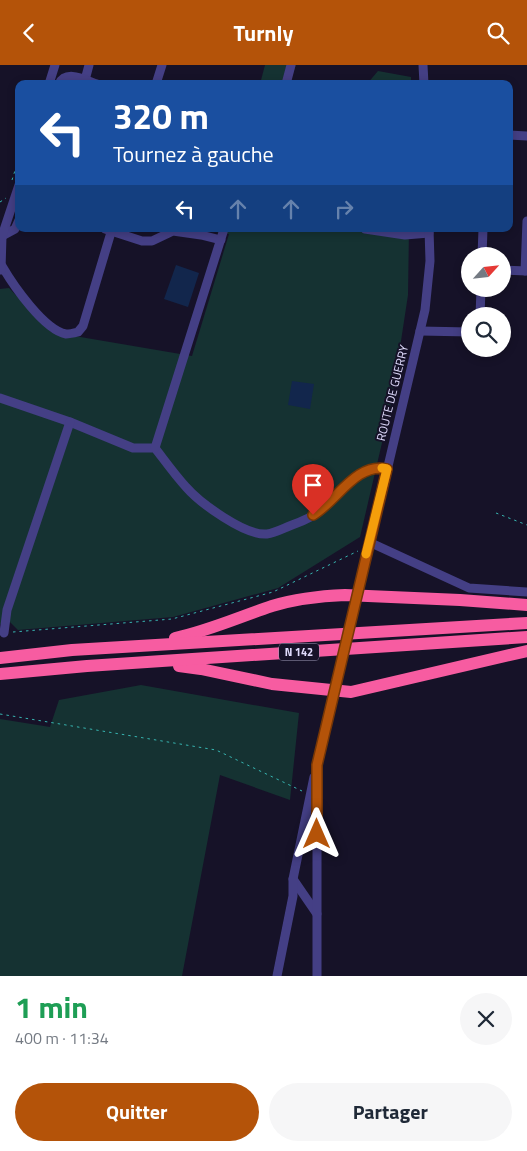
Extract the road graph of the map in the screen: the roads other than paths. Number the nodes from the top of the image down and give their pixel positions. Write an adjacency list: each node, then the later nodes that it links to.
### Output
1 (55, 65): 6 (street)
2 (89, 65): 8 (street)
3 (162, 65): 9 (street)
4 (291, 65): 10 (street)
5 (423, 65): 11 (street)
6 (49, 80)
7 (61, 80): 8 (street)
8 (85, 80)
9 (157, 80)
10 (287, 80)
11 (424, 80)
12 (513, 135): 13 (street)
13 (527, 136)
14 (15, 196): 26 (street)
15 (527, 221): 31 (street)
16 (15, 229): 26 (street)
17 (108, 232): 29 (street)
18 (117, 232): 19 (street)
19 (171, 232)
20 (180, 232): 27 (street)
21 (223, 232): 27 (street)
22 (385, 232): 23 (street)
23 (423, 232)
24 (429, 232): 32 (street, ROUTE DE GUERRY)
25 (483, 232): 28 (street)
26 (1, 234): 29 (street)
27 (221, 240): 36 (street)
28 (482, 247)
29 (1, 269)
30 (511, 270): 31 (street)
31 (526, 271)
32 (420, 331): 33 (street); 37 (street, ROUTE DE GUERRY)
33 (461, 332)
34 (0, 398): 35 (street)
35 (70, 423): 36 (street); 42 (street)
36 (155, 448): 37 (street)
37 (387, 469): 38 (street, ROUTE DE GUERRY)
38 (369, 545): 39 (street); 40 (street, ROUTE DE GUERRY)
39 (527, 592)
40 (357, 596): 41 (highway); 47 (highway); 52 (street, ROUTE DE GUERRY, bridge)
41 (527, 605)
42 (7, 610): 43 (street); 45 (street)
43 (0, 617)
44 (527, 623): 47 (highway, N 142)
45 (4, 633)
46 (527, 637): 50 (highway, N 142)
47 (131, 647): 49 (highway, N 142)
48 (527, 651): 52 (highway)
49 (0, 658)
50 (144, 663): 51 (highway, N 142); 52 (highway)
51 (0, 674)
52 (334, 690): 53 (street, ROUTE DE GUERRY)
53 (317, 765): 54 (street); 55 (street, ROUTE DE GUERRY)
54 (293, 879): 55 (street); 56 (street)
55 (317, 914): 57 (street, ROUTE DE GUERRY)
56 (277, 976)
57 (317, 976)

